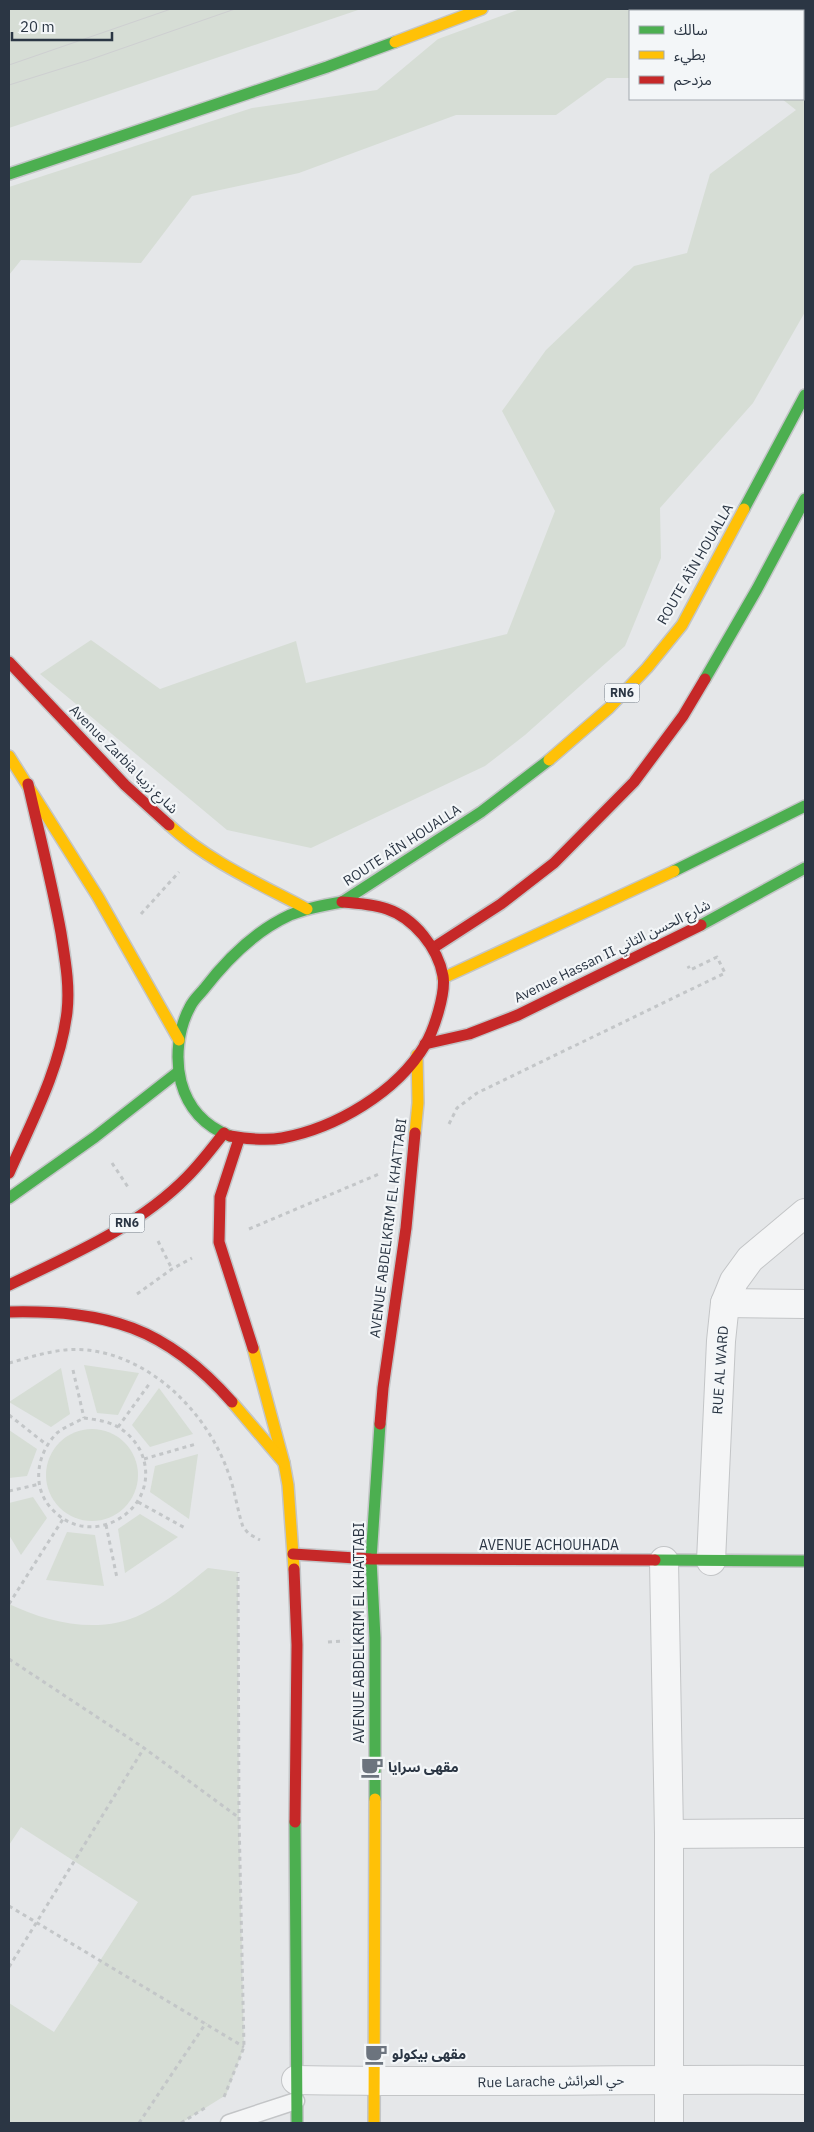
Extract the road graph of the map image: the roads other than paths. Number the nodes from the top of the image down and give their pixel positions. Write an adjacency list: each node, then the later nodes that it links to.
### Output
1 (482, 9): 2 (main road)
2 (9, 174)
3 (805, 395): 10 (main road, ROUTE AÏN HOUALLA / RN6)
4 (805, 499): 12 (main road)
5 (9, 662): 11 (main road, Avenue Zarbia شارع زربيا)
6 (9, 756): 7 (main road)
7 (28, 784): 14 (main road); 20 (main road)
8 (805, 806): 13 (main road)
9 (805, 868): 15 (main road, Avenue Hassan II شارع الحسن الثاني)
10 (342, 902): 11 (main road, RN6); 12 (main road, RN6)
11 (307, 909): 14 (main road, RN6)
12 (433, 948): 13 (main road, RN6)
13 (443, 978): 15 (main road, RN6)
14 (180, 1040): 17 (main road, RN6)
15 (425, 1044): 16 (main road, RN6)
16 (417, 1055): 19 (main road, RN6); 29 (main road, AVENUE ABDELKRIM EL KHATTABI)
17 (178, 1072): 18 (main road, RN6); 21 (main road)
18 (224, 1134): 19 (main road, RN6); 23 (main road, RN6)
19 (239, 1139): 27 (main road)
20 (9, 1173)
21 (9, 1198)
22 (805, 1213): 24 (street, RUE AL WARD)
23 (9, 1285)
24 (725, 1303): 25 (street); 32 (street, RUE AL WARD)
25 (805, 1304)
26 (9, 1312): 27 (main road)
27 (284, 1464): 28 (main road)
28 (293, 1554): 29 (main road, AVENUE ACHOUHADA); 38 (main road)
29 (371, 1560): 30 (main road, AVENUE ACHOUHADA); 37 (main road, AVENUE ABDELKRIM EL KHATTABI)
30 (664, 1560): 32 (main road, AVENUE ACHOUHADA); 34 (street)
31 (805, 1560): 32 (main road, AVENUE ACHOUHADA)
32 (711, 1561)
33 (805, 1833): 34 (street)
34 (669, 1834): 35 (street)
35 (669, 2079): 36 (street, Rue Larache حي العرائش); 37 (street, Rue Larache حي العرائش); 42 (street)
36 (805, 2080)
37 (374, 2081): 38 (street, Rue Larache حي العرائش); 41 (main road, AVENUE ABDELKRIM EL KHATTABI)
38 (296, 2090): 39 (lane); 40 (main road)
39 (229, 2123)
40 (297, 2123)
41 (374, 2123)
42 (669, 2123)

